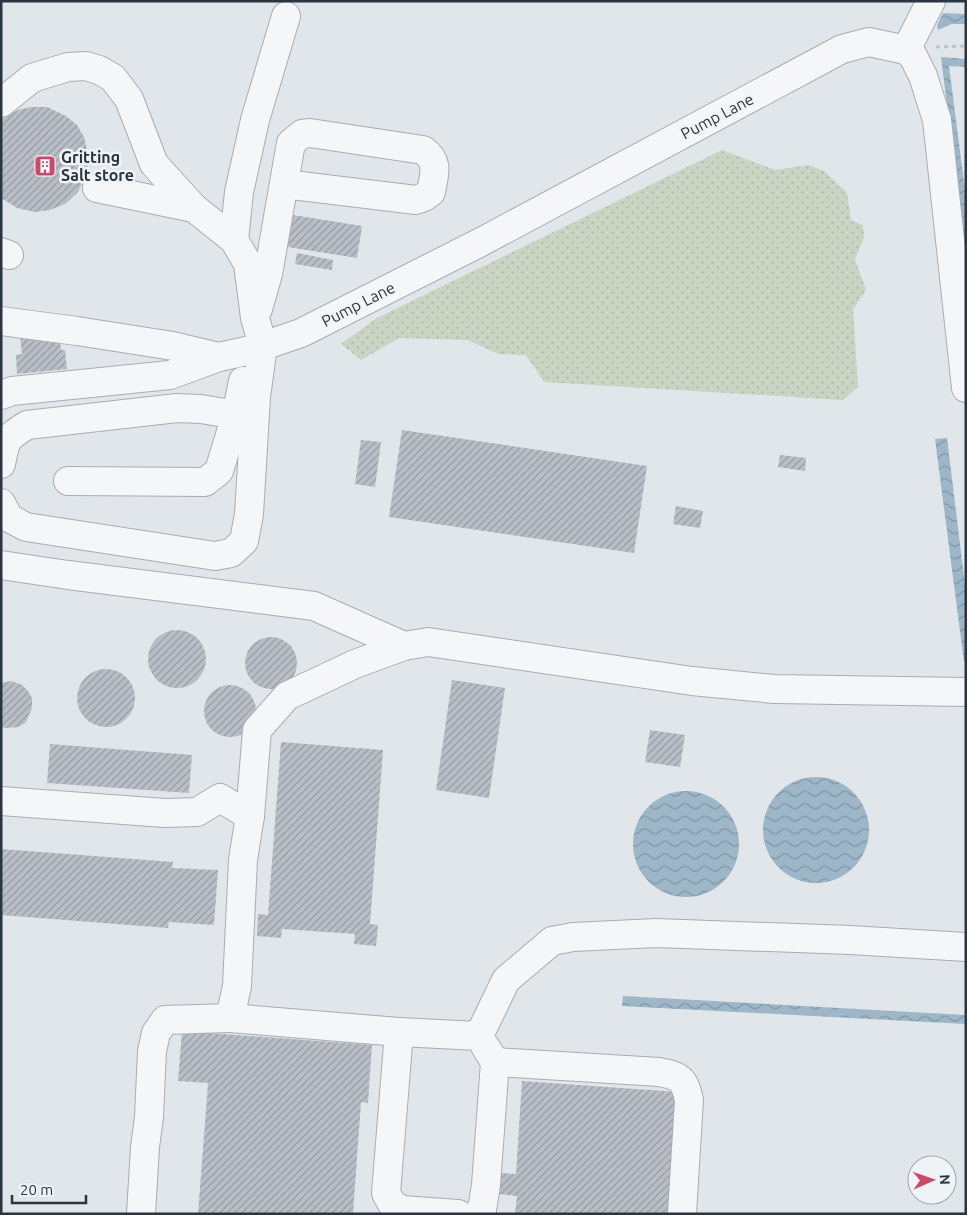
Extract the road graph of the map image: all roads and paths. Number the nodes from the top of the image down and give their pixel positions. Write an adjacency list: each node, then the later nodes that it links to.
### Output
1 (926, 12): 3 (street)
2 (286, 16): 8 (street)
3 (906, 50): 11 (street, Pump Lane); 13 (street)
4 (1, 103): 7 (street)
5 (284, 184): 5 (street); 9 (street)
6 (97, 188): 7 (street)
7 (194, 208): 8 (street)
8 (234, 240): 9 (street)
9 (255, 318): 11 (street)
10 (1, 321): 12 (street)
11 (257, 348): 12 (street, Pump Lane); 15 (street); 18 (street)
12 (219, 357): 14 (street, Pump Lane)
13 (966, 388)
14 (1, 395)
15 (236, 415): 16 (street); 17 (street)
16 (1, 464)
17 (68, 481)
18 (1, 503)
19 (1, 565): 20 (street)
20 (404, 646): 21 (street); 23 (street)
21 (966, 692)
22 (1, 801): 23 (street)
23 (250, 816): 25 (street)
24 (966, 947): 27 (street)
25 (230, 1018): 26 (street); 29 (street)
26 (399, 1032): 27 (street); 30 (street)
27 (479, 1036): 28 (street)
28 (495, 1062): 31 (street); 32 (street)
29 (141, 1214)
30 (458, 1214)
31 (477, 1214)
32 (682, 1214)

